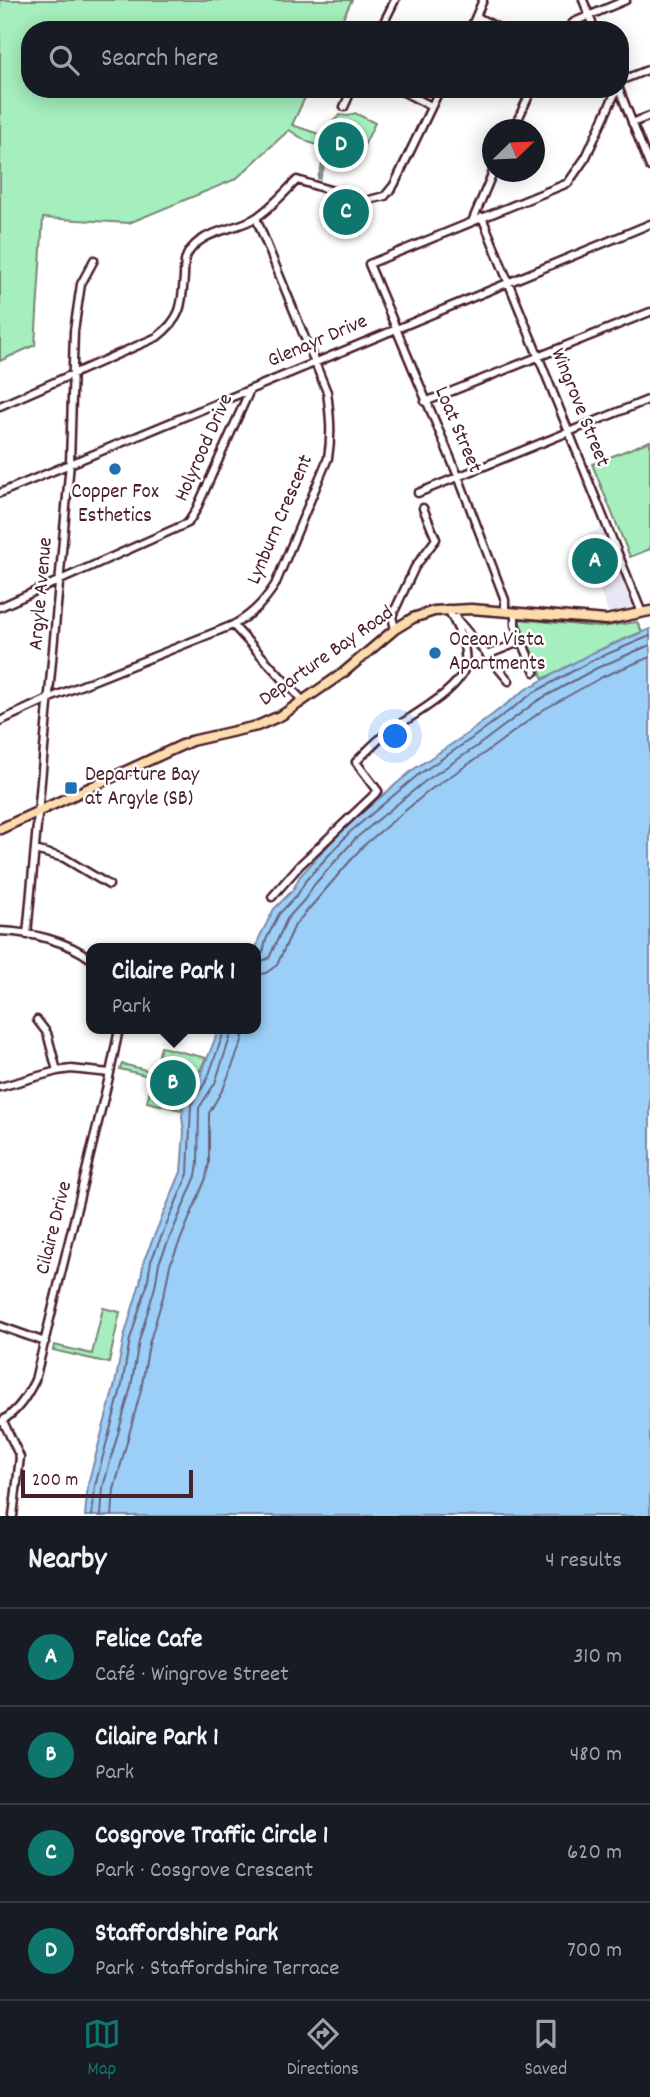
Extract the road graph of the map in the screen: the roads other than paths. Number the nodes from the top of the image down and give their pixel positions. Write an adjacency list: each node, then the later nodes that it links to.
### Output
1 (395, 0): 7 (street)
2 (483, 0): 6 (street)
3 (583, 0): 5 (street)
4 (626, 0): 5 (street)
5 (589, 15): 10 (street); 11 (street)
6 (477, 17): 8 (street); 9 (street)
7 (384, 21)
8 (475, 21)
9 (485, 21)
10 (576, 21)
11 (591, 21)
12 (650, 69): 13 (street)
13 (629, 77)
14 (348, 98): 21 (street)
15 (415, 98): 20 (street)
16 (435, 98): 20 (street)
17 (528, 98): 23 (street)
18 (614, 98): 27 (street)
19 (622, 98): 24 (street)
20 (431, 106): 28 (street)
21 (344, 107)
22 (650, 116): 24 (street)
23 (518, 119)
24 (632, 123): 25 (street)
25 (650, 167)
26 (488, 182): 29 (street)
27 (482, 217): 29 (street); 32 (street, Wingrove Street)
28 (256, 218): 36 (street, Lynburn Crescent); 37 (street)
29 (472, 222): 34 (street, Loat Street)
30 (650, 224): 32 (street, Glenayr Drive)
31 (94, 260): 37 (street, Argyle Avenue)
32 (509, 283): 34 (street, Glenayr Drive); 35 (street, Wingrove Street)
33 (650, 312): 35 (street)
34 (395, 328): 36 (street, Glenayr Drive); 40 (street, Loat Street)
35 (539, 357): 40 (street); 42 (street, Wingrove Street)
36 (315, 362): 38 (street, Glenayr Drive); 54 (street, Lynburn Crescent)
37 (72, 373): 41 (street); 43 (street, Argyle Avenue)
38 (250, 390): 43 (street, Glenayr Drive); 48 (street, Holyrood Drive)
39 (650, 399): 42 (street)
40 (425, 402): 44 (street, Loat Street)
41 (0, 406)
42 (570, 431): 44 (street); 53 (street, Wingrove Street)
43 (70, 463): 45 (street, Glenayr Drive); 48 (street, Argyle Avenue)
44 (458, 476): 46 (street); 51 (street, Loat Street)
45 (0, 493)
46 (418, 493)
47 (423, 508): 55 (street)
48 (61, 579): 49 (street, Holyrood Drive); 60 (street, Argyle Avenue)
49 (0, 607)
50 (448, 609): 51 (main road, Departure Bay Road); 55 (main road, Departure Bay Road); 57 (street); 67 (street)
51 (505, 612): 52 (main road, Departure Bay Road)
52 (515, 612): 53 (main road, Departure Bay Road); 56 (street)
53 (646, 612)
54 (233, 625): 60 (street, Lynburn Crescent); 61 (street)
55 (395, 629): 61 (main road, Departure Bay Road)
56 (522, 641): 57 (street); 58 (street)
57 (487, 655): 59 (street)
58 (535, 672)
59 (509, 681)
60 (50, 698): 62 (street, Lynburn Crescent); 63 (street, Argyle Avenue)
61 (303, 701): 63 (main road, Departure Bay Road)
62 (0, 721)
63 (39, 811): 64 (main road, Departure Bay Road); 65 (street, Argyle Avenue)
64 (0, 829)
65 (35, 850): 66 (street); 69 (street, Argyle Avenue)
66 (108, 885)
67 (271, 897)
68 (0, 931): 69 (street)
69 (27, 935): 70 (street)
70 (86, 955)
71 (37, 1020): 73 (street)
72 (118, 1034): 74 (street, Cilaire Drive)
73 (57, 1071): 74 (street); 75 (street)
74 (110, 1073): 77 (street, Cilaire Drive)
75 (0, 1087)
76 (0, 1326): 77 (street)
77 (45, 1342): 78 (street, Cilaire Drive)
78 (1, 1422): 79 (street)
79 (13, 1516)

